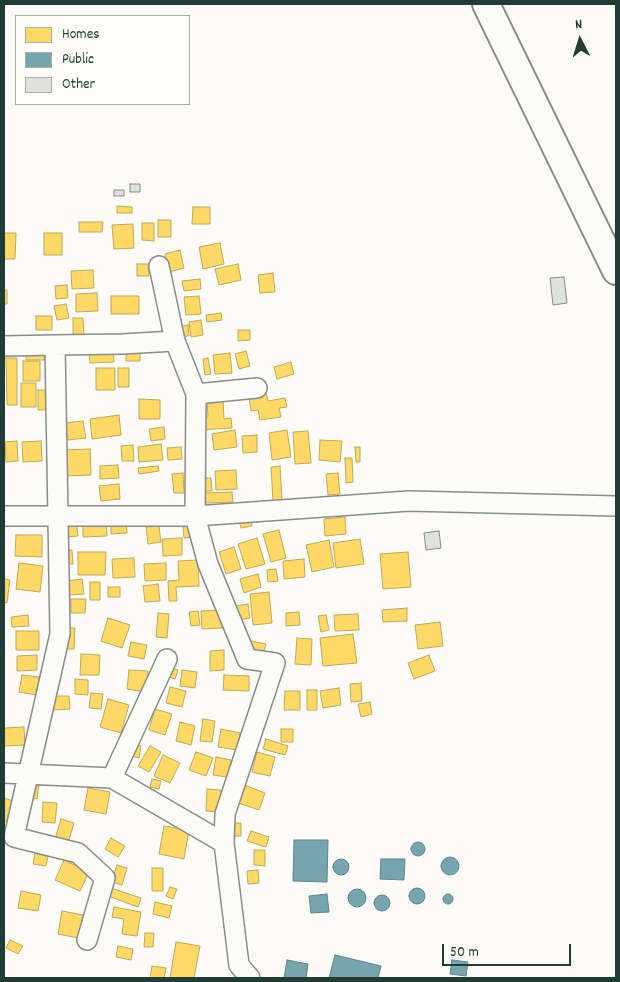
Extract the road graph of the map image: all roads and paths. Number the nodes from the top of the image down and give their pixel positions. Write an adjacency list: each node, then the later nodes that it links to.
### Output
1 (486, 4): 3 (street)
2 (159, 266): 4 (street)
3 (616, 271)
4 (175, 341): 5 (street); 8 (street)
5 (55, 345): 6 (street); 11 (street)
6 (4, 346)
7 (257, 388): 8 (street)
8 (196, 394): 12 (street)
9 (616, 506): 12 (street)
10 (4, 516): 11 (street)
11 (59, 516): 12 (street); 15 (street)
12 (194, 516): 17 (street)
13 (167, 660): 16 (street)
14 (4, 773): 15 (street)
15 (30, 774): 16 (street); 18 (street)
16 (112, 778): 17 (street)
17 (224, 843): 19 (street)
18 (87, 940)
19 (250, 978)

